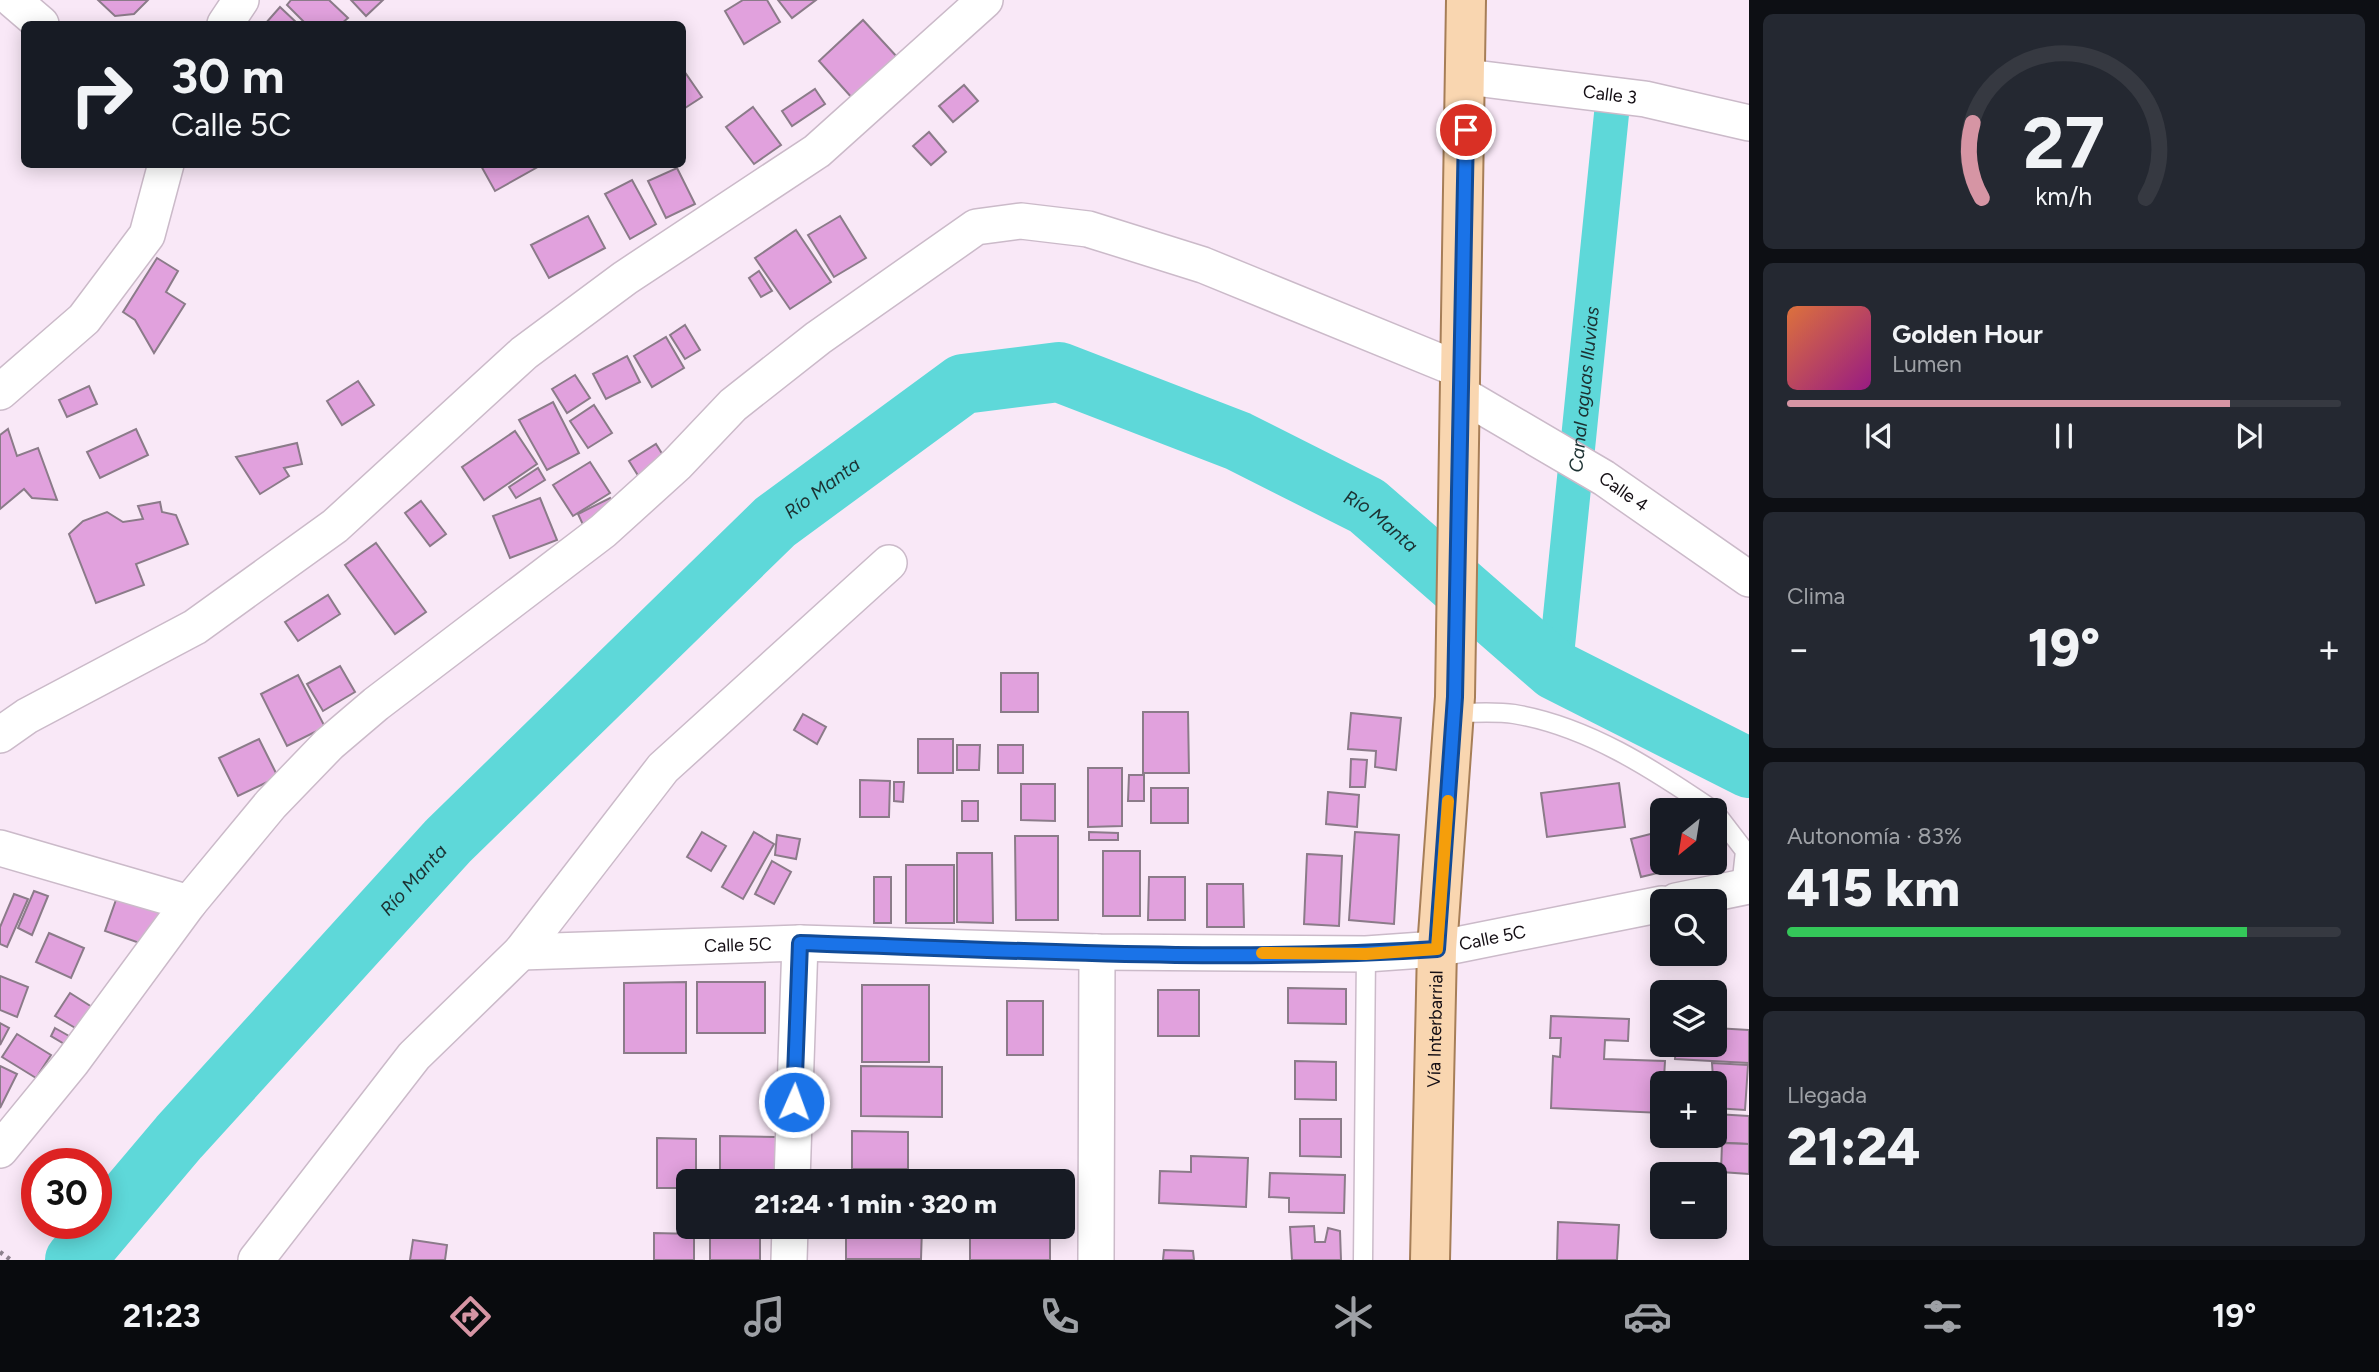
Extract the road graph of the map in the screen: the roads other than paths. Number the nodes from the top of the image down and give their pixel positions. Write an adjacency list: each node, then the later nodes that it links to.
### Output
1 (13, 0): 5 (street)
2 (241, 0): 6 (street)
3 (985, 0): 15 (street)
4 (1466, 0): 7 (main road, Vía Interbarrial)
5 (38, 21)
6 (227, 21)
7 (1467, 77): 8 (street, Calle 3); 11 (main road, Vía Interbarrial)
8 (1749, 123)
9 (165, 168): 10 (street)
10 (0, 392)
11 (1459, 395): 13 (street, Calle 4); 14 (main road, Vía Interbarrial); 21 (street, Calle 4)
12 (889, 563): 25 (street)
13 (1749, 579)
14 (1455, 705): 16 (lane); 24 (main road, Vía Interbarrial)
15 (0, 734)
16 (1695, 798)
17 (1727, 828): 19 (lane)
18 (0, 848): 21 (street)
19 (1745, 887): 20 (street)
20 (1727, 891)
21 (189, 903): 28 (street, Calle 4)
22 (1650, 906): 24 (street, Calle 5C)
23 (800, 943): 25 (street, Calle 5C); 26 (street, Calle 5C); 29 (street)
24 (1437, 949): 27 (street, Calle 5C); 35 (main road, Vía Interbarrial)
25 (521, 952): 31 (street)
26 (1097, 952): 27 (street, Calle 5C); 33 (street)
27 (1366, 954): 34 (lane)
28 (0, 1150)
29 (792, 1169)
30 (790, 1239): 32 (street)
31 (256, 1260)
32 (789, 1260)
33 (1096, 1260)
34 (1363, 1260)
35 (1430, 1260)

